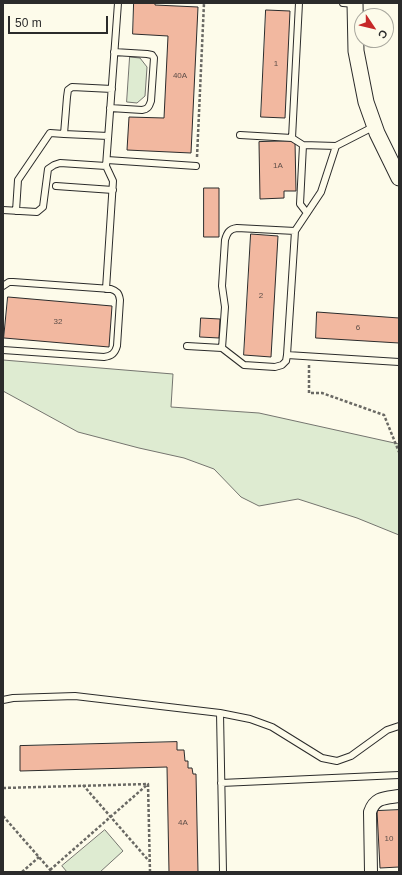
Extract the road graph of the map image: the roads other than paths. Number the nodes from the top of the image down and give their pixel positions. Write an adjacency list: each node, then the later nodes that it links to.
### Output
1 (118, 3): 4 (lane)
2 (300, 3): 11 (lane)
3 (351, 3): 7 (street)
4 (114, 52): 5 (lane); 6 (lane)
5 (112, 89): 6 (lane); 8 (lane)
6 (110, 108): 9 (lane)
7 (375, 126): 13 (lane); 16 (street)
8 (64, 134): 9 (lane); 20 (lane)
9 (108, 136): 14 (lane)
10 (240, 136): 11 (lane)
11 (292, 138): 12 (lane)
12 (303, 145): 13 (lane); 21 (lane)
13 (336, 146): 21 (lane)
14 (107, 163): 15 (lane); 18 (lane); 20 (lane)
15 (196, 166)
16 (399, 178)
17 (56, 186): 18 (lane)
18 (113, 190): 24 (lane)
19 (3, 210): 20 (lane)
20 (16, 211)
21 (307, 212): 22 (lane)
22 (295, 231): 26 (lane); 28 (lane)
23 (3, 286): 24 (lane)
24 (106, 289): 27 (lane)
25 (187, 346): 26 (lane)
26 (222, 348): 28 (lane)
27 (3, 350)
28 (288, 355): 29 (lane)
29 (399, 362)
30 (3, 700): 31 (lane)
31 (220, 713): 32 (lane); 34 (lane)
32 (399, 726)
33 (399, 775): 34 (lane)
34 (221, 783): 36 (lane)
35 (399, 796): 37 (street)
36 (223, 872)
37 (371, 872)

